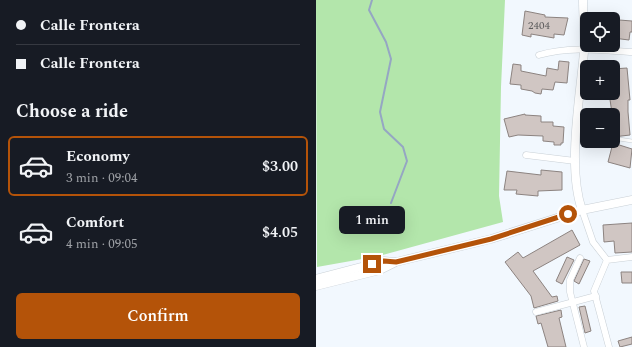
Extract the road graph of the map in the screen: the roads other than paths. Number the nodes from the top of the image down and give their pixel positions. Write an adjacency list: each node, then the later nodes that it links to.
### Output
1 (583, 0): 2 (street)
2 (583, 12)
3 (580, 50): 7 (street)
4 (584, 52): 11 (street)
5 (620, 52): 6 (street)
6 (632, 52)
7 (539, 55)
8 (620, 139): 9 (lane)
9 (632, 141)
10 (526, 155): 11 (street)
11 (575, 161): 13 (street)
12 (632, 200): 13 (street)
13 (582, 210): 16 (street); 17 (street)
14 (632, 257): 16 (street)
15 (580, 258): 21 (street)
16 (607, 260): 20 (street)
17 (396, 262): 18 (street); 19 (street)
18 (316, 279)
19 (316, 286)
20 (596, 296): 21 (street); 24 (street)
21 (573, 303): 22 (street); 23 (street)
22 (536, 312)
23 (584, 347)
24 (609, 347)

